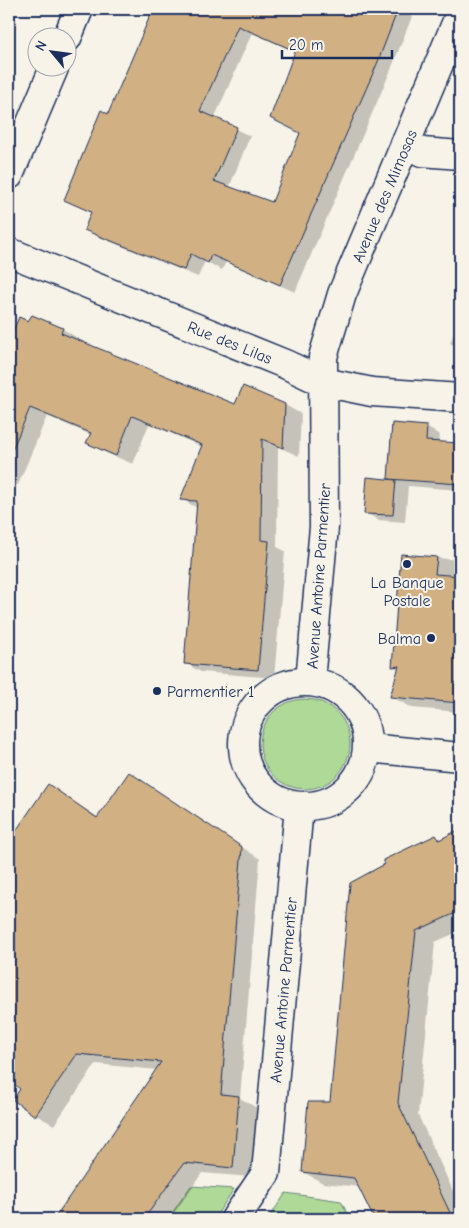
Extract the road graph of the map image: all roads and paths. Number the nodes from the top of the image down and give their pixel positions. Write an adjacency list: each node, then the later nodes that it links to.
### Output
1 (80, 9): 3 (street)
2 (460, 14): 5 (street, Avenue des Mimosas)
3 (71, 28)
4 (50, 78): 7 (street)
5 (405, 144): 6 (street); 9 (street, Avenue des Mimosas)
6 (460, 155)
7 (9, 175)
8 (9, 252): 9 (street, Rue des Lilas)
9 (323, 382): 10 (street, Rue des Lilas); 11 (street, Avenue Antoine Parmentier)
10 (460, 398)
11 (310, 681): 12 (street); 14 (street)
12 (368, 748): 13 (street); 14 (street)
13 (460, 757)
14 (299, 807): 15 (street, Avenue Antoine Parmentier)
15 (234, 1219)

